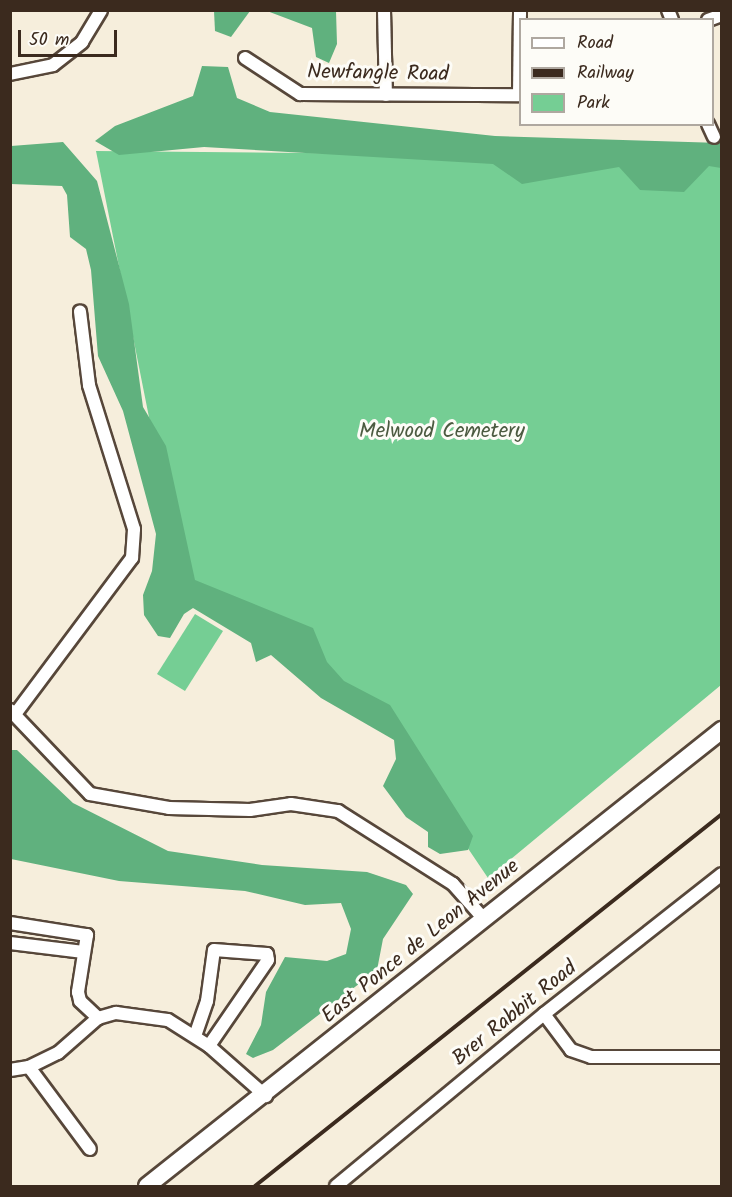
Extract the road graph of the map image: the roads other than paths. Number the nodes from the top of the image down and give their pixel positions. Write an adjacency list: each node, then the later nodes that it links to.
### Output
1 (101, 10): 4 (street)
2 (384, 10): 5 (street)
3 (245, 58): 5 (street, Newfangle Road)
4 (10, 74)
5 (386, 95): 6 (street, Newfangle Road)
6 (519, 95)
7 (709, 126): 8 (street)
8 (714, 137)
9 (80, 312): 10 (street)
10 (13, 711): 13 (street)
11 (722, 730): 13 (main road, East Ponce de Leon Avenue)
12 (722, 874): 17 (street, Brer Rabbit Road)
13 (484, 919): 24 (main road, East Ponce de Leon Avenue)
14 (10, 923): 16 (street)
15 (10, 943): 16 (street)
16 (83, 952): 18 (street)
17 (544, 1014): 21 (street); 27 (street, Brer Rabbit Road)
18 (98, 1018): 19 (street); 22 (street)
19 (195, 1036): 20 (street); 20 (street)
20 (209, 1046): 24 (street)
21 (722, 1057)
22 (29, 1067): 23 (street); 25 (street)
23 (10, 1070)
24 (266, 1095): 26 (main road, East Ponce de Leon Avenue)
25 (90, 1149)
26 (147, 1186)
27 (336, 1186)

